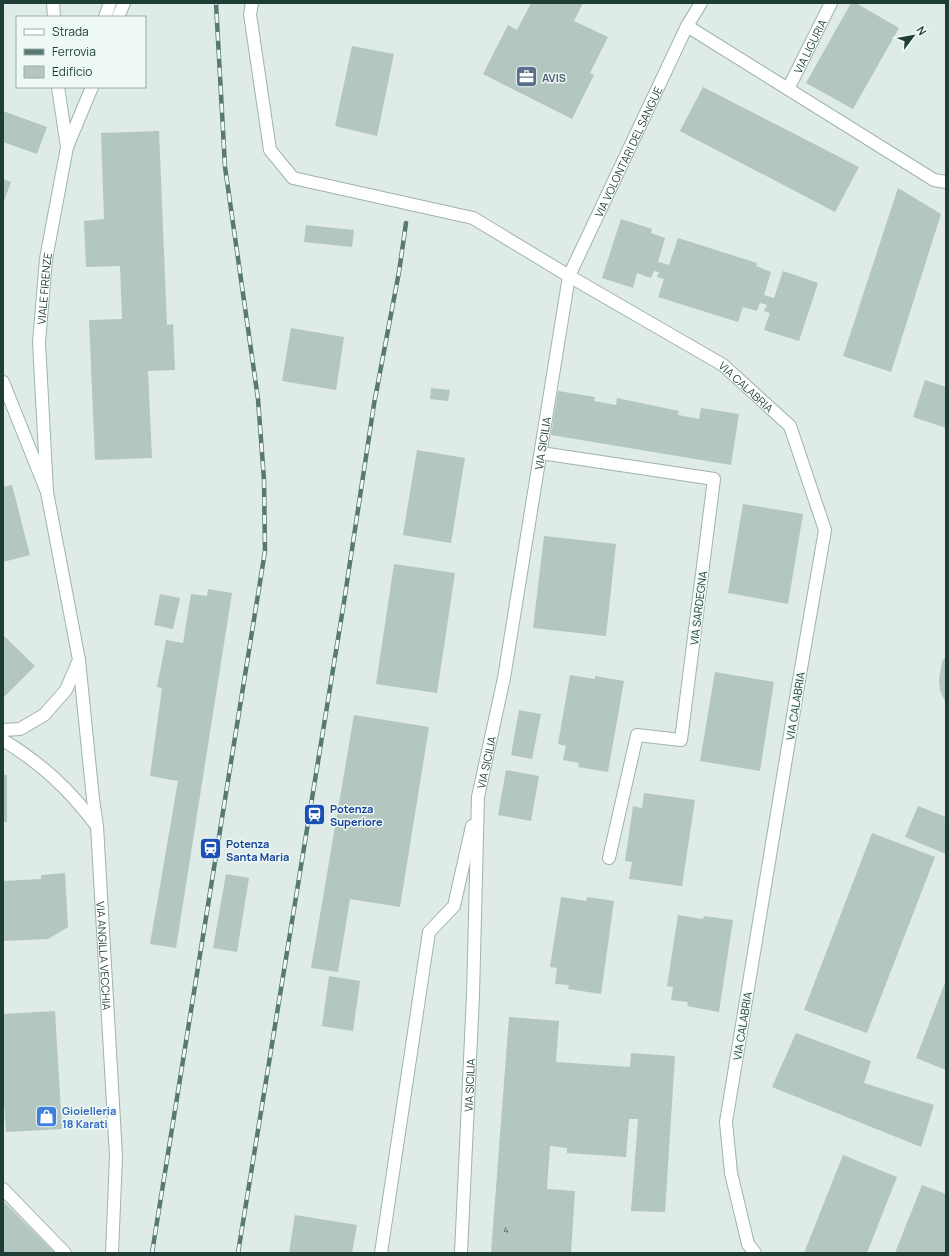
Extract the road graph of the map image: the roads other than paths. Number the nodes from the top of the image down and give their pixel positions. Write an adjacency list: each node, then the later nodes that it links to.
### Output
1 (53, 3): 7 (street)
2 (110, 3): 8 (street)
3 (124, 3): 9 (street)
4 (252, 3): 16 (street, VIA CALABRIA)
5 (701, 3): 10 (street, VIA VOLONTARI DEL SANGUE)
6 (831, 3): 13 (street, VIA LIGURIA)
7 (54, 16)
8 (105, 16)
9 (118, 16)
10 (687, 26): 13 (street); 16 (street, VIA VOLONTARI DEL SANGUE)
11 (58, 88): 14 (street, VIALE FIRENZE)
12 (92, 88): 14 (street)
13 (788, 89): 15 (street)
14 (67, 147): 19 (street, VIALE FIRENZE)
15 (940, 181)
16 (569, 276): 18 (street, VIA SICILIA); 31 (street, VIA CALABRIA)
17 (3, 382): 19 (street)
18 (541, 453): 23 (street, VIA SICILIA); 25 (street, VIA SARDEGNA)
19 (47, 492): 20 (street, VIA ANGILLA VECCHIA)
20 (79, 660): 21 (street); 24 (street, VIA ANGILLA VECCHIA)
21 (3, 730)
22 (3, 740): 24 (street)
23 (478, 797): 29 (street); 30 (street, VIA SICILIA)
24 (97, 826): 28 (street, VIA ANGILLA VECCHIA)
25 (609, 858)
26 (3, 1189): 27 (street)
27 (65, 1253)
28 (112, 1253)
29 (381, 1253)
30 (461, 1253)
31 (755, 1253)

